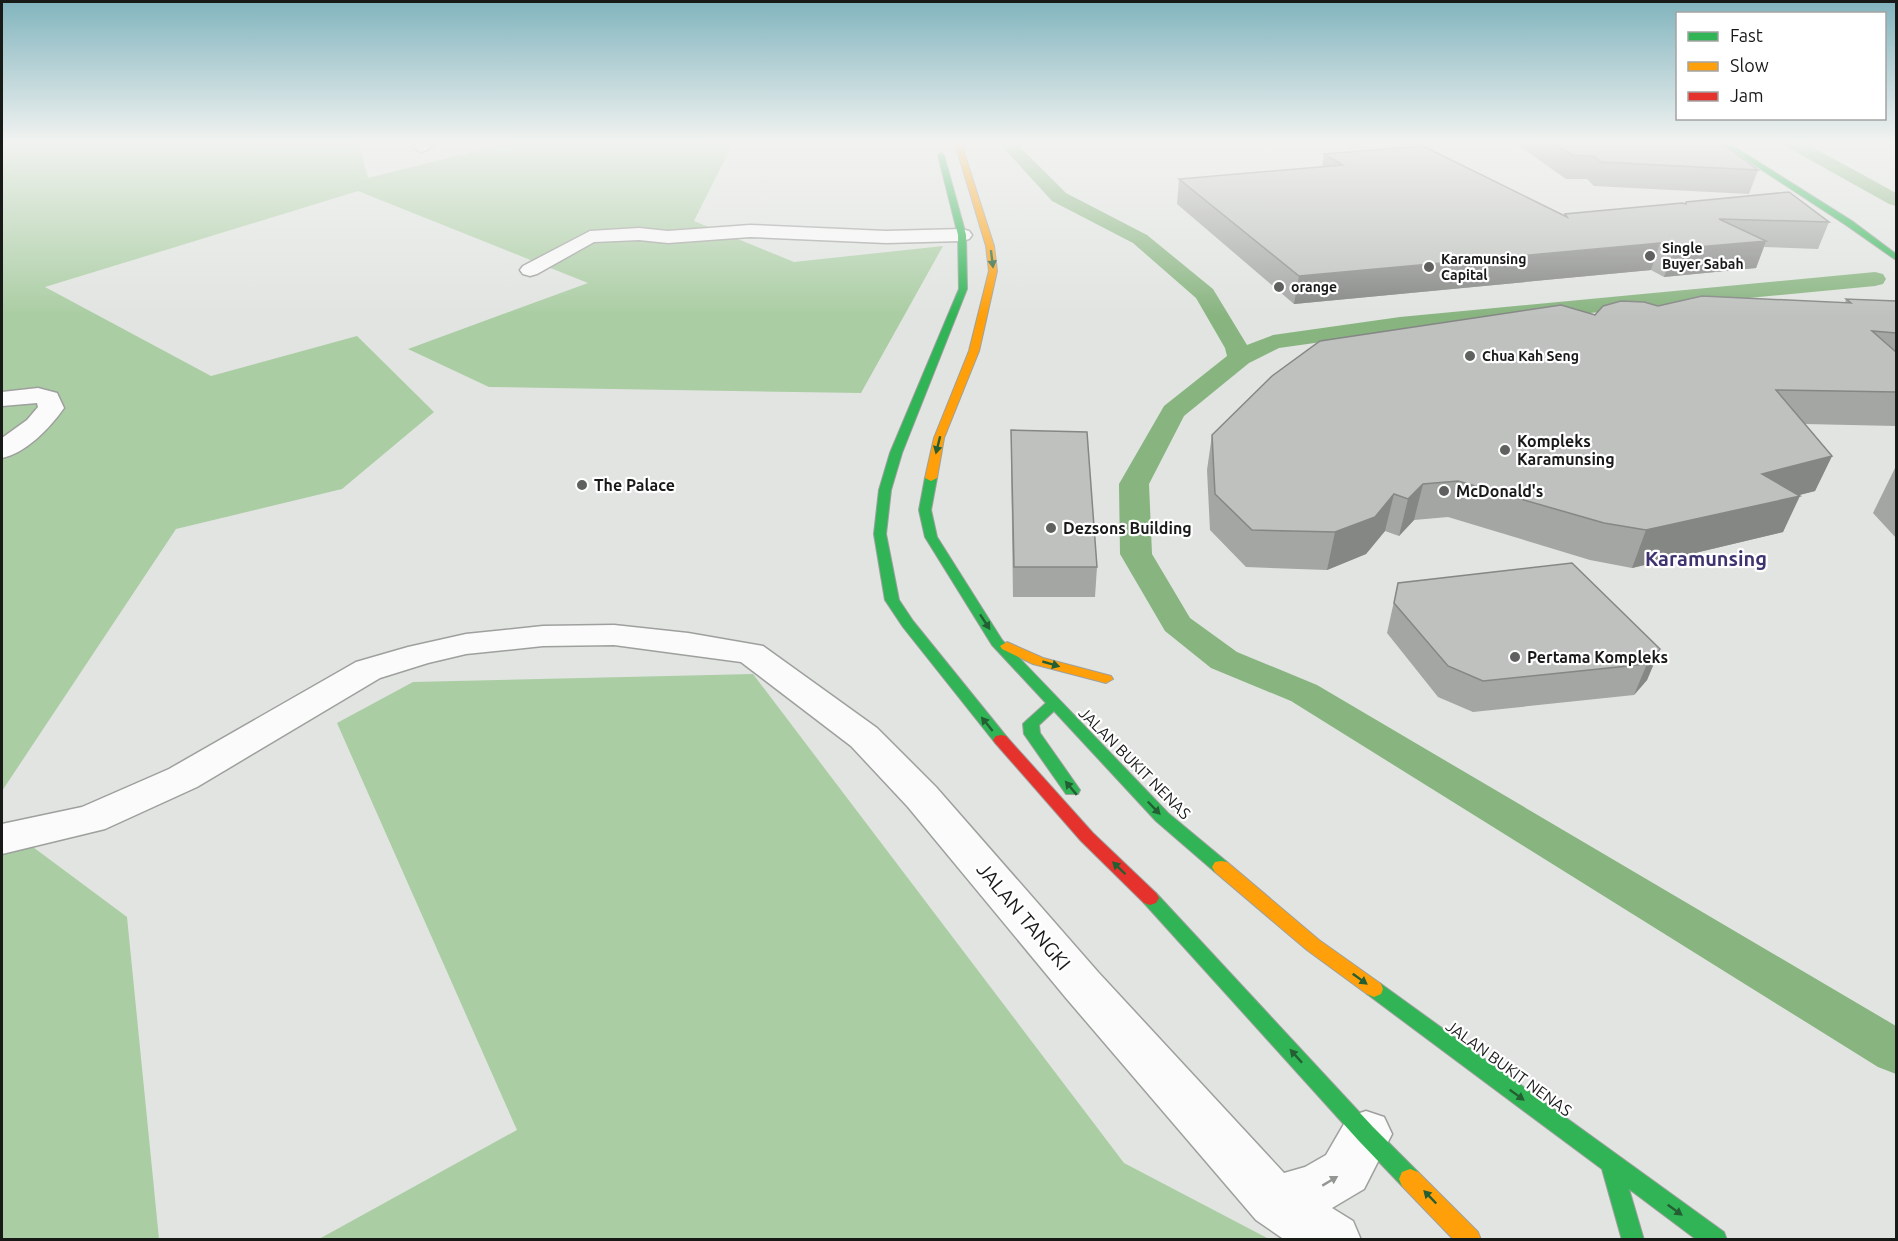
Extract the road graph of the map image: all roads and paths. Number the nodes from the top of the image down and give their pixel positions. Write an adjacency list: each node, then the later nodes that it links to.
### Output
1 (952, 201): 5 (main road)
2 (977, 201): 11 (main road, JALAN BUKIT NENAS, one-way to 11)
3 (1805, 201): 7 (main road)
4 (1814, 201): 6 (main road)
5 (962, 235): 8 (street); 17 (main road, one-way to 5)
6 (1896, 258)
7 (1883, 267)
8 (530, 270)
9 (2, 399): 10 (street)
10 (2, 450)
11 (998, 642): 12 (main road, one-way to 12); 13 (main road, JALAN BUKIT NENAS)
12 (1106, 679)
13 (1053, 704): 14 (main road, one-way to 13); 19 (main road, JALAN BUKIT NENAS, one-way to 19)
14 (1082, 800)
15 (2, 839): 20 (street, JALAN TANGKI)
16 (1133, 864): 17 (main road)
17 (1170, 917): 18 (main road, one-way to 17)
18 (1366, 1134): 20 (street, one-way to 18); 22 (main road, one-way to 18)
19 (1611, 1163): 23 (main road); 24 (main road, JALAN BUKIT NENAS, one-way to 24)
20 (1275, 1202): 21 (street, JALAN TANGKI)
21 (1334, 1239)
22 (1470, 1239)
23 (1633, 1239)
24 (1716, 1239)

